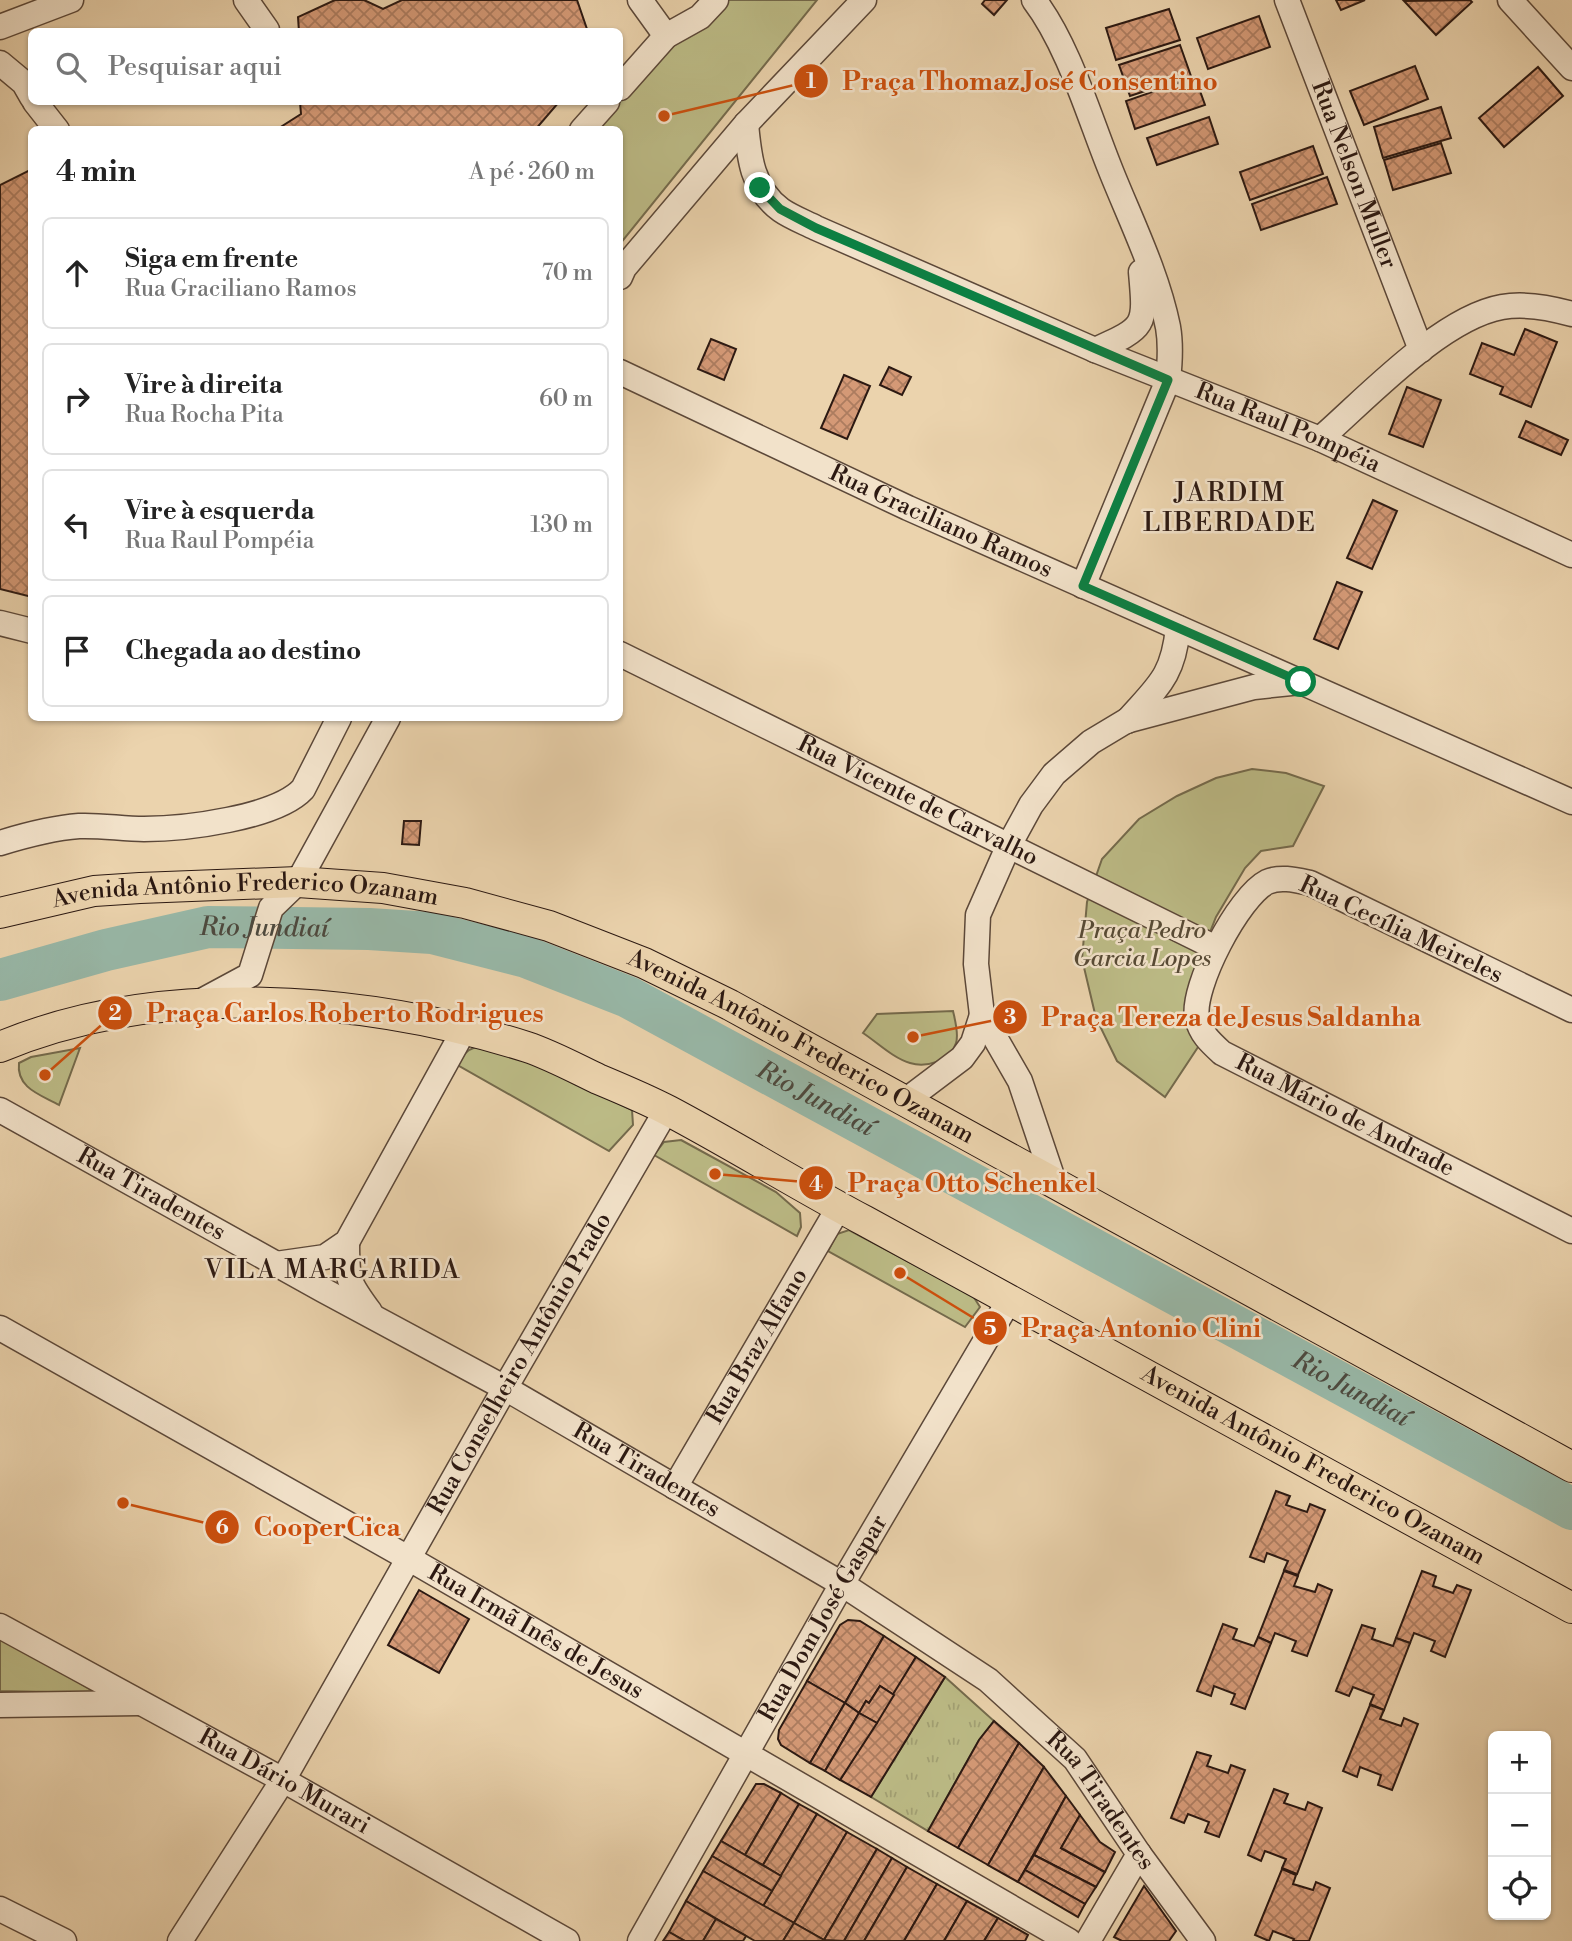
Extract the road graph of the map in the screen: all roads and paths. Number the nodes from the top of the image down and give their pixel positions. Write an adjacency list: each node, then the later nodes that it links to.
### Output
1 (71, 0): 9 (street)
2 (246, 0): 10 (street)
3 (639, 0): 11 (street)
4 (863, 0): 18 (street)
5 (1034, 0): 21 (street)
6 (1287, 0): 25 (street, Rua Nelson Muller)
7 (1510, 0): 13 (street)
8 (701, 6): 11 (street)
9 (11, 24)
10 (266, 28)
11 (666, 36): 14 (street)
12 (0, 63): 15 (street)
13 (1572, 68)
14 (623, 85)
15 (28, 87)
16 (41, 105): 19 (street)
17 (604, 105): 20 (street)
18 (746, 124): 22 (street); 24 (street, Rua Raul Pompéia)
19 (54, 126)
20 (586, 126)
21 (1138, 240): 24 (street); 27 (street)
22 (623, 270)
23 (1572, 314): 25 (street)
24 (1095, 350): 27 (street, Rua Raul Pompéia)
25 (1421, 350): 28 (street)
26 (623, 373): 30 (street, Rua Graciliano Ramos)
27 (1168, 380): 28 (street, Rua Raul Pompéia); 30 (street)
28 (1320, 439): 29 (street, Rua Raul Pompéia)
29 (1572, 555)
30 (1083, 586): 32 (street, Rua Graciliano Ramos)
31 (0, 623): 33 (street)
32 (1178, 628): 35 (street, Rua Graciliano Ramos); 38 (street)
33 (28, 630)
34 (623, 655): 41 (street, Rua Vicente de Carvalho)
35 (1301, 682): 38 (street); 39 (street, Rua Graciliano Ramos)
36 (337, 721): 40 (street)
37 (386, 721): 42 (street)
38 (1126, 721): 41 (street)
39 (1572, 802)
40 (0, 843)
41 (1008, 847): 46 (street, Rua Vicente de Carvalho); 49 (street)
42 (298, 882): 43 (main road, Avenida Antônio Frederico Ozanam); 44 (street); 52 (main road, Avenida Antônio Frederico Ozanam)
43 (240, 883): 44 (main road); 45 (main road, Avenida Antônio Frederico Ozanam)
44 (271, 908): 47 (street)
45 (1, 912)
46 (1216, 948): 48 (street, Rua Cecília Meireles); 57 (street, Rua Mário de Andrade)
47 (198, 1003): 50 (main road, Avenida Antônio Frederico Ozanam); 51 (main road, Avenida Antônio Frederico Ozanam)
48 (1572, 1010)
49 (982, 1015): 52 (street); 55 (street)
50 (464, 1030): 54 (main road, Avenida Antônio Frederico Ozanam); 58 (street)
51 (0, 1047)
52 (905, 1101): 55 (main road, Avenida Antônio Frederico Ozanam)
53 (0, 1110): 59 (street, Rua Tiradentes)
54 (667, 1110): 56 (main road, Avenida Antônio Frederico Ozanam); 63 (street, Rua Conselheiro Antônio Prado)
55 (1054, 1182): 64 (main road, Avenida Antônio Frederico Ozanam)
56 (839, 1207): 60 (main road, Avenida Antônio Frederico Ozanam); 65 (street, Rua Braz Alfano)
57 (1572, 1231)
58 (347, 1242): 59 (street); 61 (street)
59 (276, 1264): 61 (street, Rua Tiradentes)
60 (1010, 1299): 67 (street, Rua Dom José Gaspar); 68 (main road, Avenida Antônio Frederico Ozanam)
61 (373, 1316): 63 (street, Rua Tiradentes)
62 (0, 1328): 66 (street, Rua Irmã Inês de Jesus)
63 (505, 1388): 65 (street, Rua Tiradentes); 66 (street, Rua Conselheiro Antônio Prado)
64 (1572, 1466)
65 (675, 1487): 67 (street, Rua Tiradentes)
66 (408, 1558): 72 (street, Rua Irmã Inês de Jesus); 73 (street, Rua Conselheiro Antônio Prado)
67 (842, 1584): 72 (street, Rua Dom José Gaspar); 74 (street, Rua Tiradentes)
68 (1572, 1608)
69 (0, 1626): 70 (street, Rua Dário Murari)
70 (141, 1703): 71 (street); 73 (street, Rua Dário Murari)
71 (0, 1705)
72 (746, 1752): 79 (street, Rua Dom José Gaspar); 80 (street, Rua Irmã Inês de Jesus)
73 (284, 1780): 77 (street, Rua Conselheiro Antônio Prado); 78 (street, Rua Dário Murari)
74 (1139, 1854): 81 (street); 82 (street, Rua Tiradentes)
75 (0, 1909): 76 (street)
76 (64, 1941)
77 (180, 1941)
78 (567, 1941)
79 (640, 1941)
80 (1069, 1941)
81 (1088, 1941)
82 (1203, 1941)

